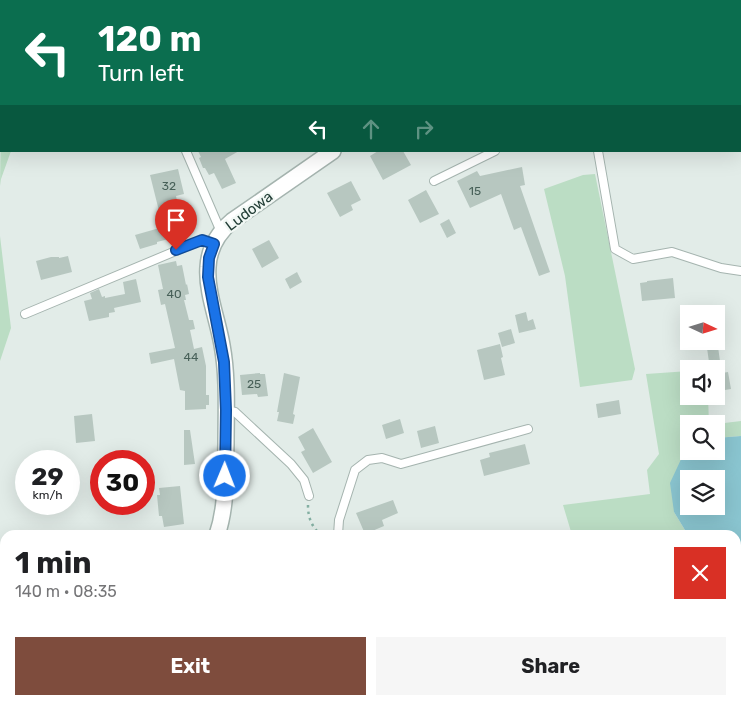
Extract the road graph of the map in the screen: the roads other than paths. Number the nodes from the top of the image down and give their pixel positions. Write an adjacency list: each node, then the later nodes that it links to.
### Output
1 (186, 152): 6 (lane)
2 (332, 152): 6 (street, Ludowa)
3 (493, 152): 5 (lane)
4 (598, 152): 7 (lane)
5 (434, 181)
6 (217, 238): 8 (lane); 9 (street, Ludowa)
7 (741, 270)
8 (25, 314)
9 (226, 410): 11 (lane); 12 (street, Ludowa)
10 (528, 429): 13 (lane)
11 (310, 496)
12 (218, 530)
13 (338, 530)

